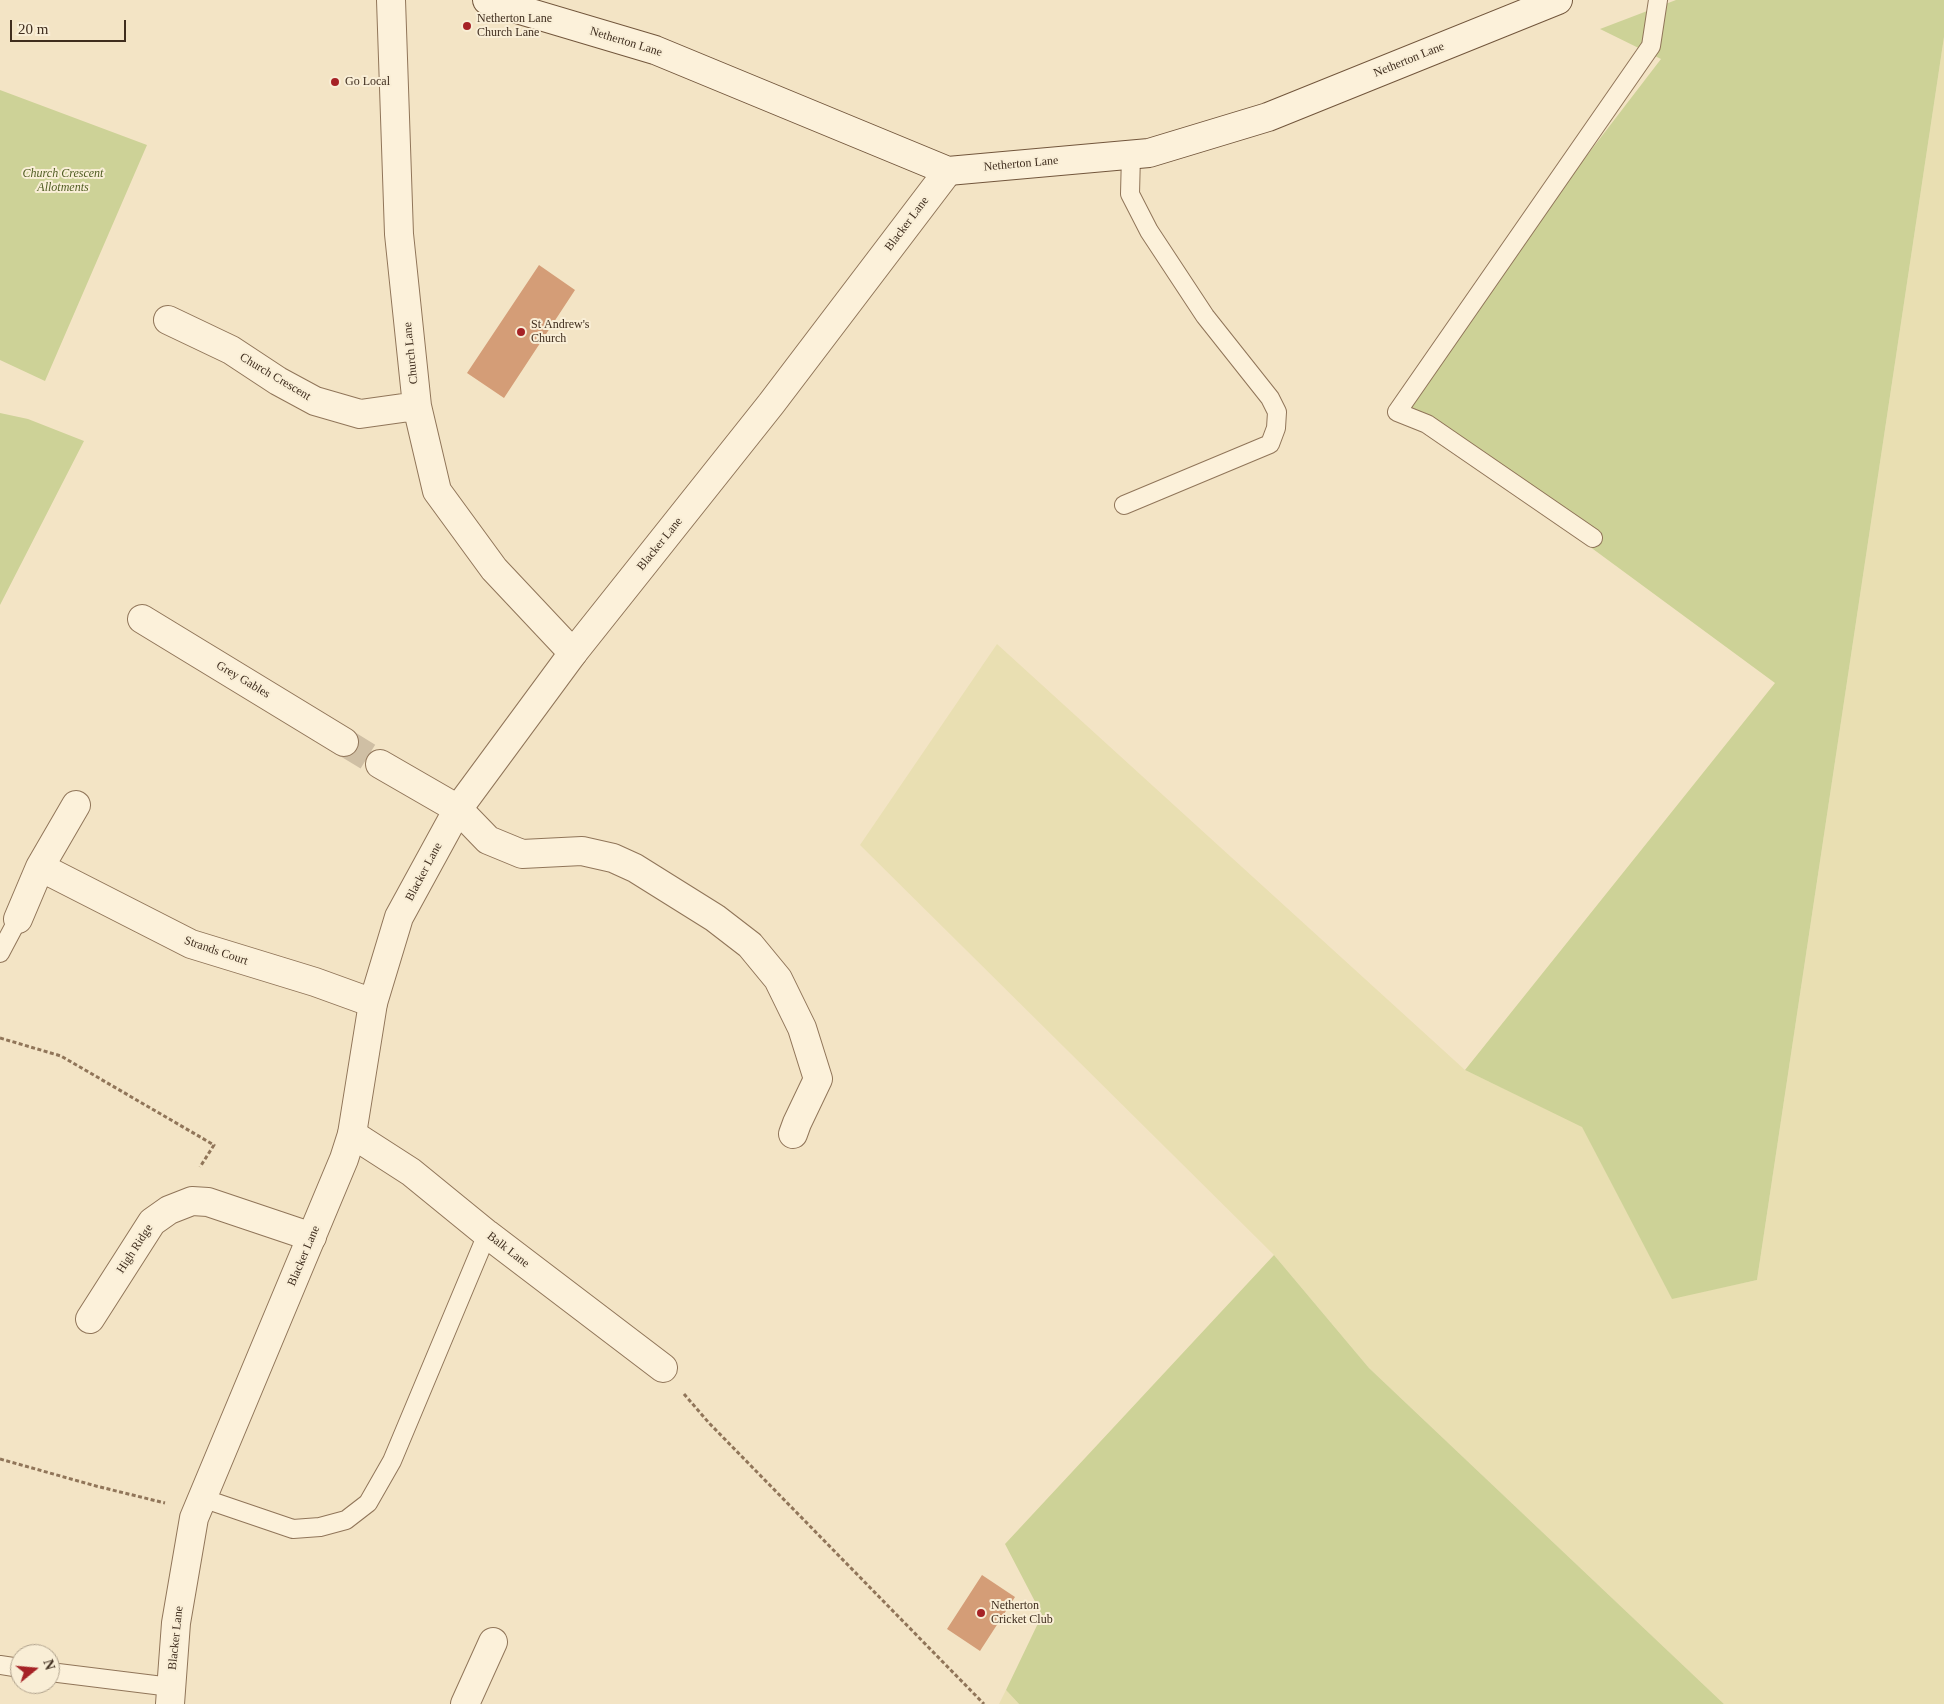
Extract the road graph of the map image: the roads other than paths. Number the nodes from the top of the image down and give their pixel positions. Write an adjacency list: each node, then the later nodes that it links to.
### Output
1 (391, 0): 8 (street, Church Lane)
2 (487, 0): 6 (street, Netherton Lane)
3 (1558, 0): 5 (street, Netherton Lane)
4 (1658, 0): 10 (lane)
5 (1131, 155): 6 (street, Netherton Lane); 9 (lane)
6 (948, 171): 12 (street, Blacker Lane)
7 (168, 320): 8 (street, Church Crescent)
8 (417, 406): 12 (street, Church Lane)
9 (1124, 505)
10 (1593, 538)
11 (142, 619): 13 (street, Grey Gables)
12 (573, 653): 16 (street, Blacker Lane)
13 (344, 742)
14 (380, 764): 16 (street)
15 (76, 805): 17 (street)
16 (458, 809): 20 (street, Blacker Lane); 22 (street)
17 (40, 867): 18 (street); 20 (street, Strands Court)
18 (18, 919): 19 (lane)
19 (0, 952)
20 (373, 1003): 21 (street, Blacker Lane)
21 (352, 1134): 23 (street, Balk Lane); 24 (street, Blacker Lane)
22 (793, 1134)
23 (487, 1234): 26 (street, Balk Lane); 27 (lane)
24 (312, 1237): 25 (street, High Ridge); 27 (street, Blacker Lane)
25 (90, 1319)
26 (663, 1368)
27 (198, 1508): 30 (street, Blacker Lane)
28 (492, 1642): 31 (street)
29 (60, 1674): 30 (lane)
30 (171, 1696)
31 (465, 1704)

